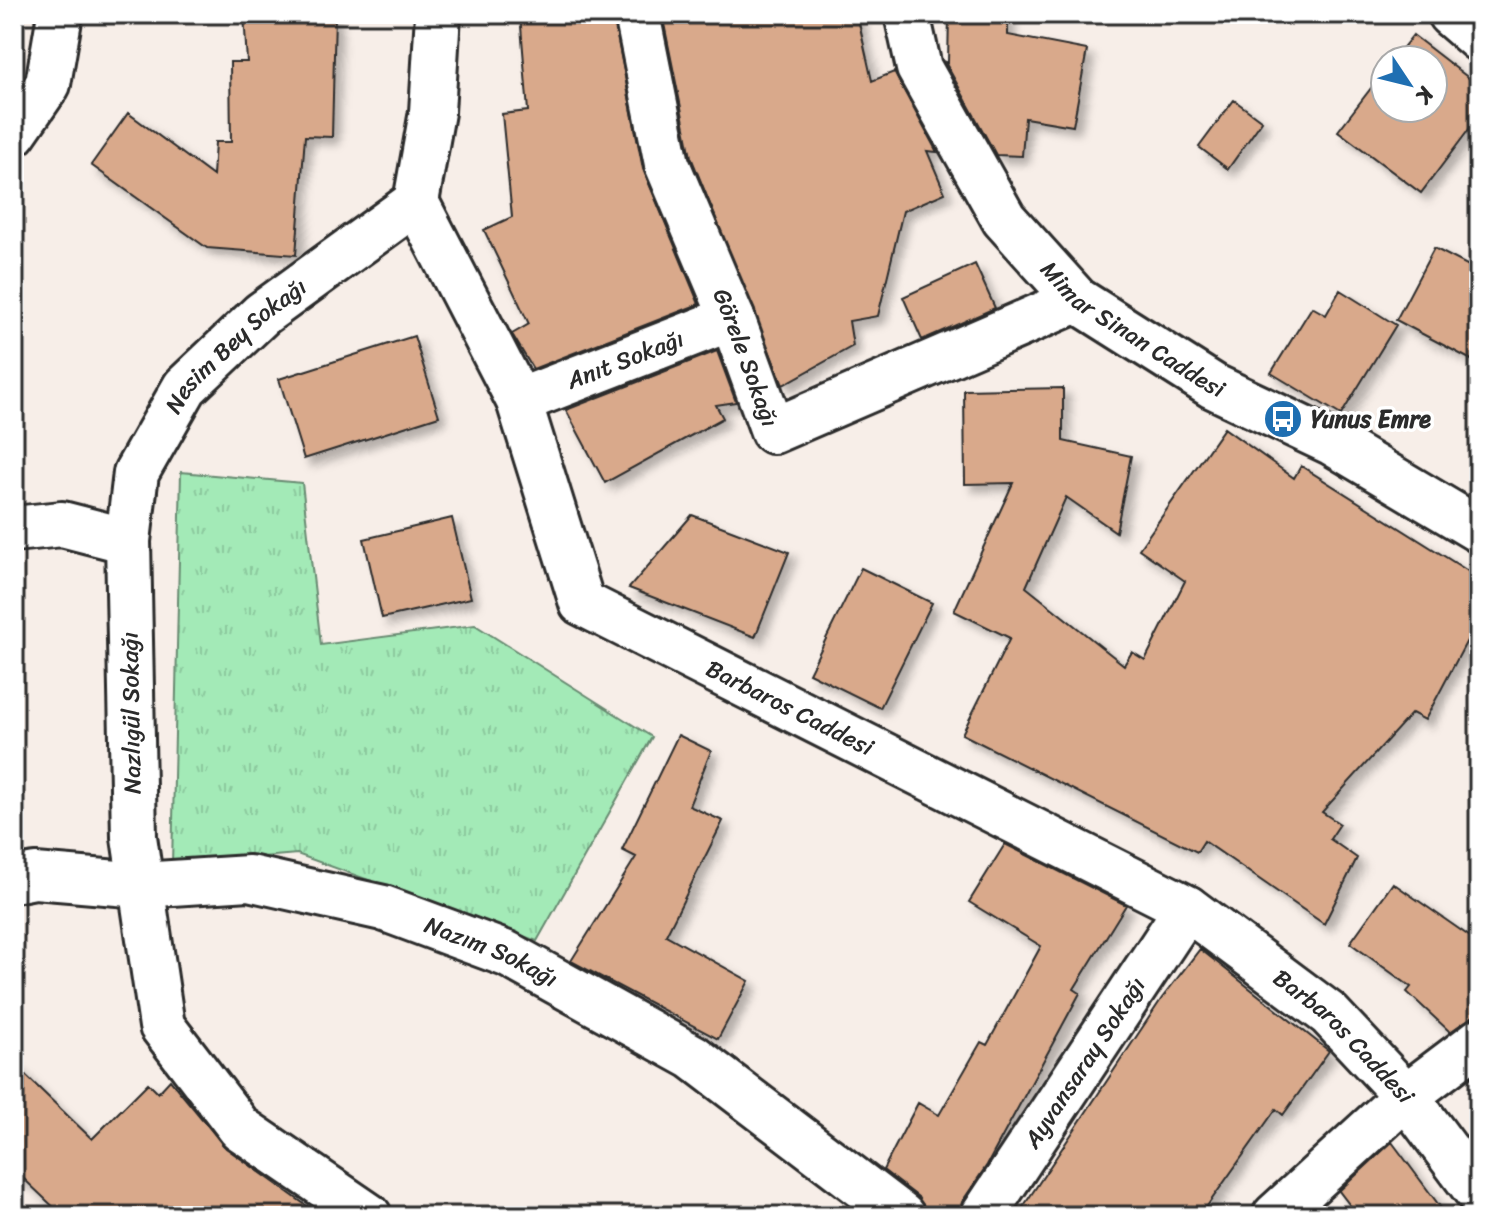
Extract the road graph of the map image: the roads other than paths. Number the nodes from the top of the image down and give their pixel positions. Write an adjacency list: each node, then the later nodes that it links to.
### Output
1 (60, 14): 7 (street)
2 (438, 14): 8 (street)
3 (637, 14): 10 (street, Görele Sokağı)
4 (907, 14): 9 (street, Mimar Sinan Caddesi)
5 (1450, 14): 6 (street)
6 (1479, 39)
7 (14, 133)
8 (416, 202): 11 (street, Barbaros Caddesi); 14 (street, Nesim Bey Sokağı)
9 (1077, 300): 10 (street, Görele Sokağı); 13 (street, Mimar Sinan Caddesi)
10 (732, 318): 11 (street, Anıt Sokağı)
11 (519, 401): 17 (street, Barbaros Caddesi)
12 (14, 529): 14 (street)
13 (1479, 530)
14 (128, 541): 16 (street, Nazlıgül Sokağı)
15 (14, 880): 16 (street, Nazım Sokağı)
16 (141, 885): 21 (street, Nazlıgül Sokağı); 22 (street, Nazım Sokağı)
17 (1187, 908): 19 (street, Barbaros Caddesi); 23 (street, Ayvansaray Sokağı)
18 (1479, 1041): 19 (street)
19 (1406, 1096): 20 (street, Barbaros Caddesi); 24 (street)
20 (1479, 1194)
21 (369, 1216)
22 (902, 1216)
23 (983, 1216)
24 (1275, 1216)

